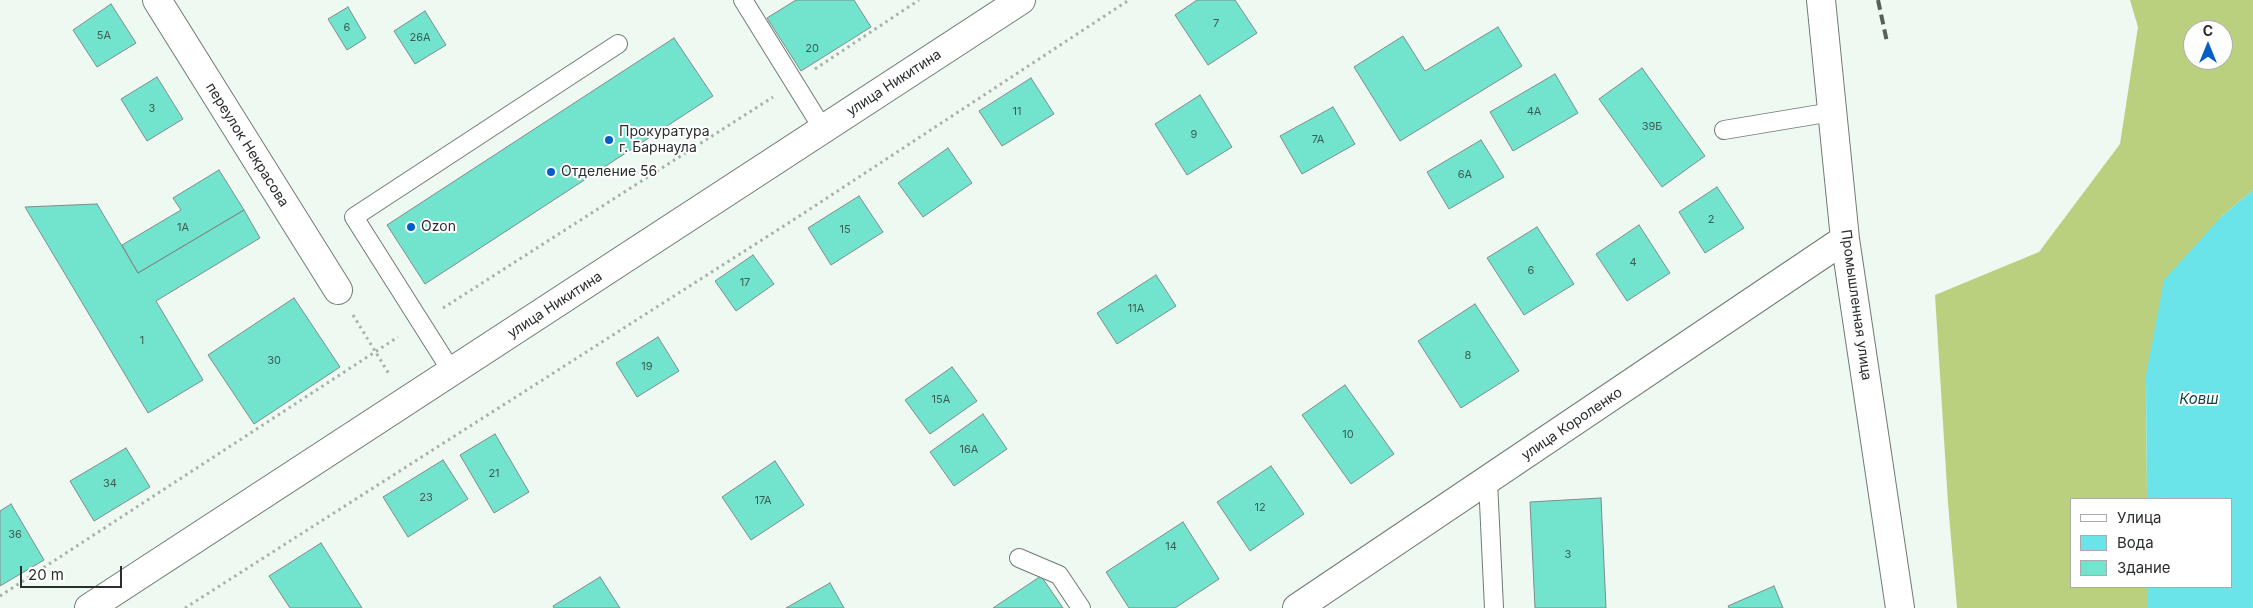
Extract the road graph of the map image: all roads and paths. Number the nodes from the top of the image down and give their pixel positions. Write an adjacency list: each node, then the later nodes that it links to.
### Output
1 (157, 0): 13 (street, переулок Некрасова)
2 (743, 0): 8 (lane)
3 (919, 0): 8 (path)
4 (1021, 0): 10 (street, улица Никитина)
5 (1129, 0): 22 (path)
6 (1821, 0): 9 (street, Промышленная улица)
7 (618, 44): 14 (lane)
8 (794, 83): 10 (lane); 14 (path)
9 (1832, 112): 11 (lane); 12 (street, Промышленная улица)
10 (824, 129): 16 (street, улица Никитина)
11 (1724, 130)
12 (1845, 239): 18 (street, улица Короленко); 26 (street, Промышленная улица)
13 (338, 290): 15 (path)
14 (421, 322): 15 (path); 16 (lane)
15 (375, 352): 17 (path); 20 (path)
16 (452, 372): 17 (street, улица Никитина)
17 (406, 402): 21 (street, улица Никитина)
18 (1488, 481): 24 (street, улица Короленко); 25 (lane)
19 (1019, 558): 23 (lane)
20 (0, 596)
21 (89, 608)
22 (186, 608)
23 (1081, 608)
24 (1297, 608)
25 (1494, 608)
26 (1900, 608)

